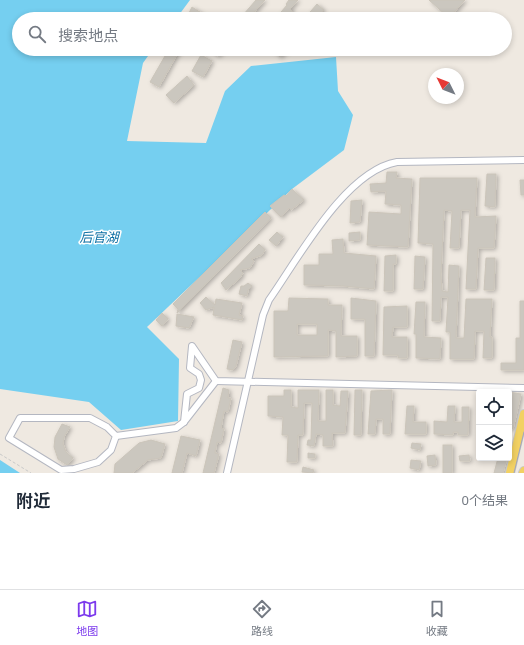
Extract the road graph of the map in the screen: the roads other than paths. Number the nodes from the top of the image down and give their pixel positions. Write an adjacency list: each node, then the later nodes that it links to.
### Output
1 (524, 160): 3 (street)
2 (216, 381): 3 (street); 6 (street); 6 (street)
3 (247, 382): 4 (street); 8 (street)
4 (524, 388)
5 (524, 414): 9 (main road)
6 (184, 422): 7 (street)
7 (116, 436): 7 (street)
8 (227, 473)
9 (510, 473)

